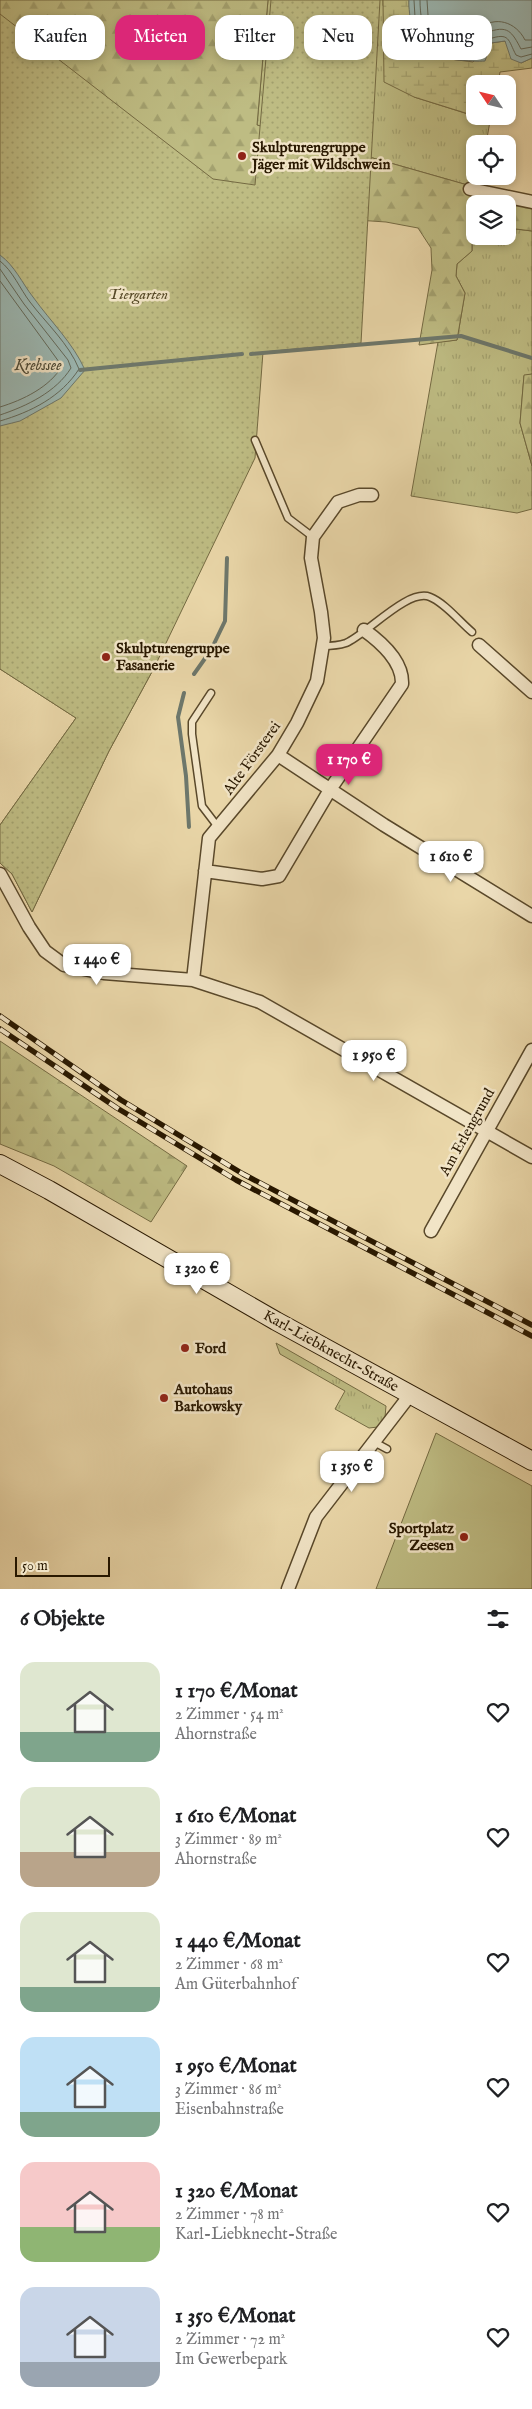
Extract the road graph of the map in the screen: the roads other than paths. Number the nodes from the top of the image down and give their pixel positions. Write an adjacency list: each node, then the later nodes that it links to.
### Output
1 (470, 189): 2 (street)
2 (532, 202)
3 (255, 440): 5 (lane)
4 (372, 495): 5 (street)
5 (313, 537): 9 (street, Alte Försterei)
6 (364, 630): 7 (lane); 9 (lane); 13 (street)
7 (472, 632)
8 (479, 645): 10 (street)
9 (323, 646): 12 (street, Alte Försterei)
10 (532, 692)
11 (211, 693): 14 (lane, Alte Försterei)
12 (278, 755): 13 (street); 14 (street, Alte Försterei)
13 (331, 788): 15 (street); 17 (street)
14 (218, 826): 15 (street, Alte Försterei)
15 (205, 871): 18 (street, Alte Försterei)
16 (0, 874): 18 (street)
17 (532, 916)
18 (193, 980): 20 (street)
19 (532, 1050): 20 (street, Am Erlengrund)
20 (486, 1131): 21 (street); 23 (street, Am Erlengrund)
21 (532, 1157)
22 (0, 1164): 24 (street, Karl-Liebknecht-Straße)
23 (430, 1231)
24 (410, 1395): 25 (street); 27 (street, Karl-Liebknecht-Straße)
25 (374, 1442): 26 (lane); 28 (street)
26 (387, 1449)
27 (532, 1461)
28 (358, 1464): 29 (lane); 30 (street)
29 (371, 1470)
30 (288, 1589)

